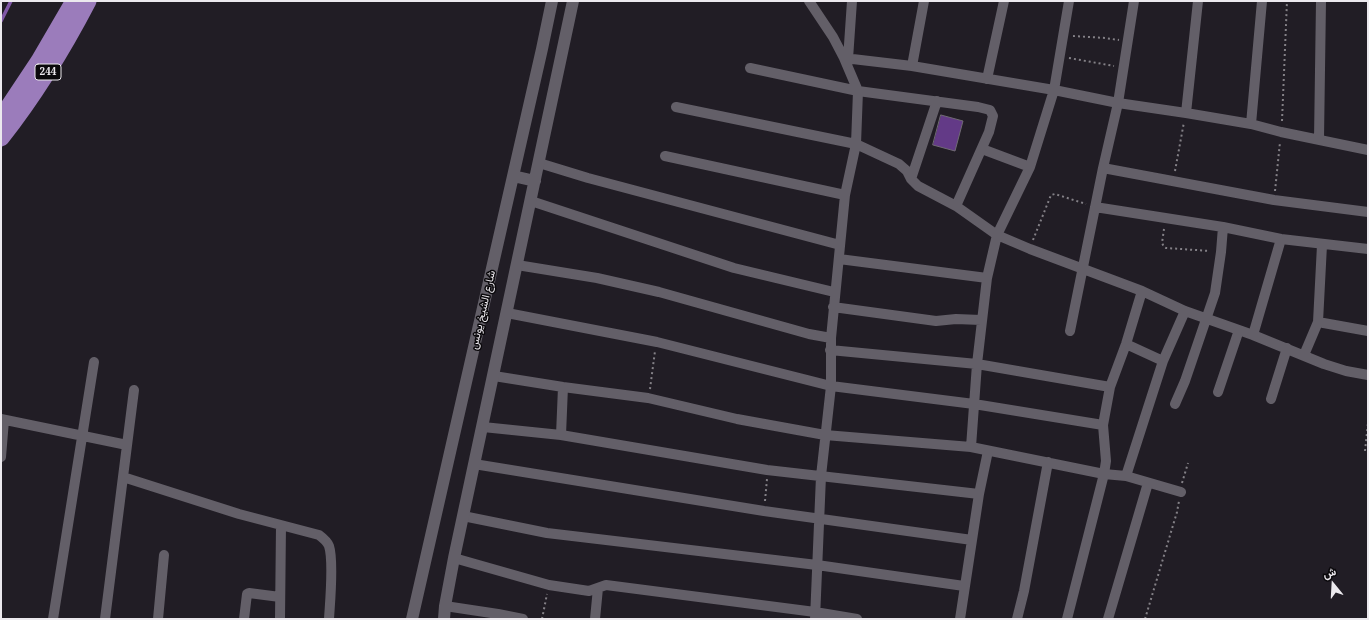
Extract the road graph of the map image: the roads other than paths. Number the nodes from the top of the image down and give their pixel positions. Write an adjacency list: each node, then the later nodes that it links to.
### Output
1 (552, 1): 34 (street, شارع الشيخ يونس)
2 (573, 1): 31 (street)
3 (809, 1): 13 (street)
4 (852, 1): 13 (street)
5 (924, 1): 14 (street)
6 (1004, 1): 16 (street)
7 (1069, 1): 17 (street)
8 (1134, 1): 20 (street)
9 (1198, 1): 22 (street)
10 (1262, 1): 24 (street)
11 (1321, 1): 26 (street)
12 (76, 4): 23 (highway, 244); 25 (highway, 244)
13 (846, 59): 14 (street); 18 (street)
14 (912, 66): 16 (street)
15 (750, 68): 18 (street)
16 (988, 79): 17 (street)
17 (1054, 90): 20 (street); 32 (street)
18 (858, 91): 19 (street); 27 (street)
19 (937, 101): 28 (street); 35 (street)
20 (1118, 103): 22 (street); 33 (street)
21 (676, 107): 27 (street)
22 (1186, 113): 24 (street)
23 (1, 118)
24 (1251, 124): 26 (street)
25 (1, 138)
26 (1319, 139): 29 (street)
27 (856, 144): 35 (street); 37 (street)
28 (982, 149): 32 (street); 39 (street)
29 (1368, 150)
30 (665, 156): 37 (street)
31 (539, 162): 36 (street); 46 (street)
32 (1030, 167): 43 (street)
33 (1103, 168): 40 (street); 41 (street)
34 (513, 176): 36 (street); 120 (street, شارع الشيخ يونس)
35 (911, 179): 39 (street)
36 (535, 181): 38 (street)
37 (844, 195): 46 (street)
38 (531, 201): 49 (street); 53 (street)
39 (956, 206): 43 (street)
40 (1095, 207): 42 (street); 50 (street)
41 (1368, 212)
42 (1223, 227): 44 (street); 57 (street)
43 (997, 235): 50 (street); 51 (street)
44 (1281, 239): 45 (street); 63 (street)
45 (1322, 244): 47 (street); 59 (street)
46 (840, 245): 48 (street)
47 (1368, 249)
48 (839, 259): 51 (street); 53 (street)
49 (517, 265): 56 (street); 64 (street)
50 (1083, 268): 52 (street); 61 (street)
51 (987, 278): 58 (street)
52 (1142, 291): 55 (street); 65 (street)
53 (834, 292): 54 (street)
54 (833, 308): 58 (street); 64 (street)
55 (1185, 311): 57 (street); 69 (street)
56 (507, 313): 72 (street); 74 (street)
57 (1207, 319): 60 (street); 81 (street)
58 (981, 320): 71 (street)
59 (1318, 322): 62 (street); 68 (street)
60 (1239, 330): 63 (street); 78 (street)
61 (1070, 331)
62 (1368, 331)
63 (1253, 335): 66 (street)
64 (830, 338): 67 (street)
65 (1126, 344): 69 (street); 76 (street)
66 (1287, 348): 68 (street); 79 (street)
67 (830, 350): 71 (street); 74 (street)
68 (1304, 355): 73 (street)
69 (1163, 361): 96 (street)
70 (94, 362): 87 (street)
71 (977, 364): 76 (street); 80 (street)
72 (494, 376): 75 (street); 84 (street)
73 (1368, 376)
74 (831, 386): 80 (street); 86 (street)
75 (563, 387): 85 (street); 86 (street)
76 (1110, 387): 83 (street)
77 (134, 390): 88 (street)
78 (1218, 392)
79 (1271, 399)
80 (974, 404): 83 (street); 89 (street)
81 (1175, 404)
82 (3, 419): 87 (street); 91 (street)
83 (1103, 425): 94 (street)
84 (483, 427): 85 (street); 93 (street)
85 (561, 435): 95 (street)
86 (825, 435): 89 (street); 95 (street)
87 (82, 436): 88 (street); 114 (street)
88 (127, 445): 97 (street)
89 (971, 447): 90 (street)
90 (988, 451): 92 (street); 100 (street)
91 (1, 457)
92 (1048, 462): 94 (street); 126 (street)
93 (474, 464): 101 (street); 102 (street)
94 (1104, 474): 96 (street); 127 (street)
95 (821, 476): 100 (street); 102 (street)
96 (1126, 476): 98 (street)
97 (122, 477): 103 (street); 115 (street)
98 (1148, 483): 99 (street); 128 (street)
99 (1181, 492)
100 (979, 494): 104 (street)
101 (463, 516): 106 (street); 107 (street)
102 (819, 519): 104 (street); 107 (street)
103 (281, 525): 110 (street); 119 (street)
104 (972, 540): 108 (street)
105 (164, 555): 116 (street)
106 (454, 558): 109 (street); 111 (street)
107 (817, 565): 108 (street); 113 (street)
108 (964, 586): 125 (street)
109 (598, 588): 113 (street); 123 (street)
110 (280, 597): 117 (street); 118 (street)
111 (445, 606): 112 (street); 121 (street)
112 (498, 616): 122 (street)
113 (815, 616): 124 (street)
114 (53, 619)
115 (105, 619)
116 (158, 619)
117 (244, 619)
118 (280, 619)
119 (330, 619)
120 (412, 619)
121 (444, 619)
122 (523, 619)
123 (595, 619)
124 (857, 619)
125 (960, 619)
126 (1017, 619)
127 (1067, 619)
128 (1108, 619)

